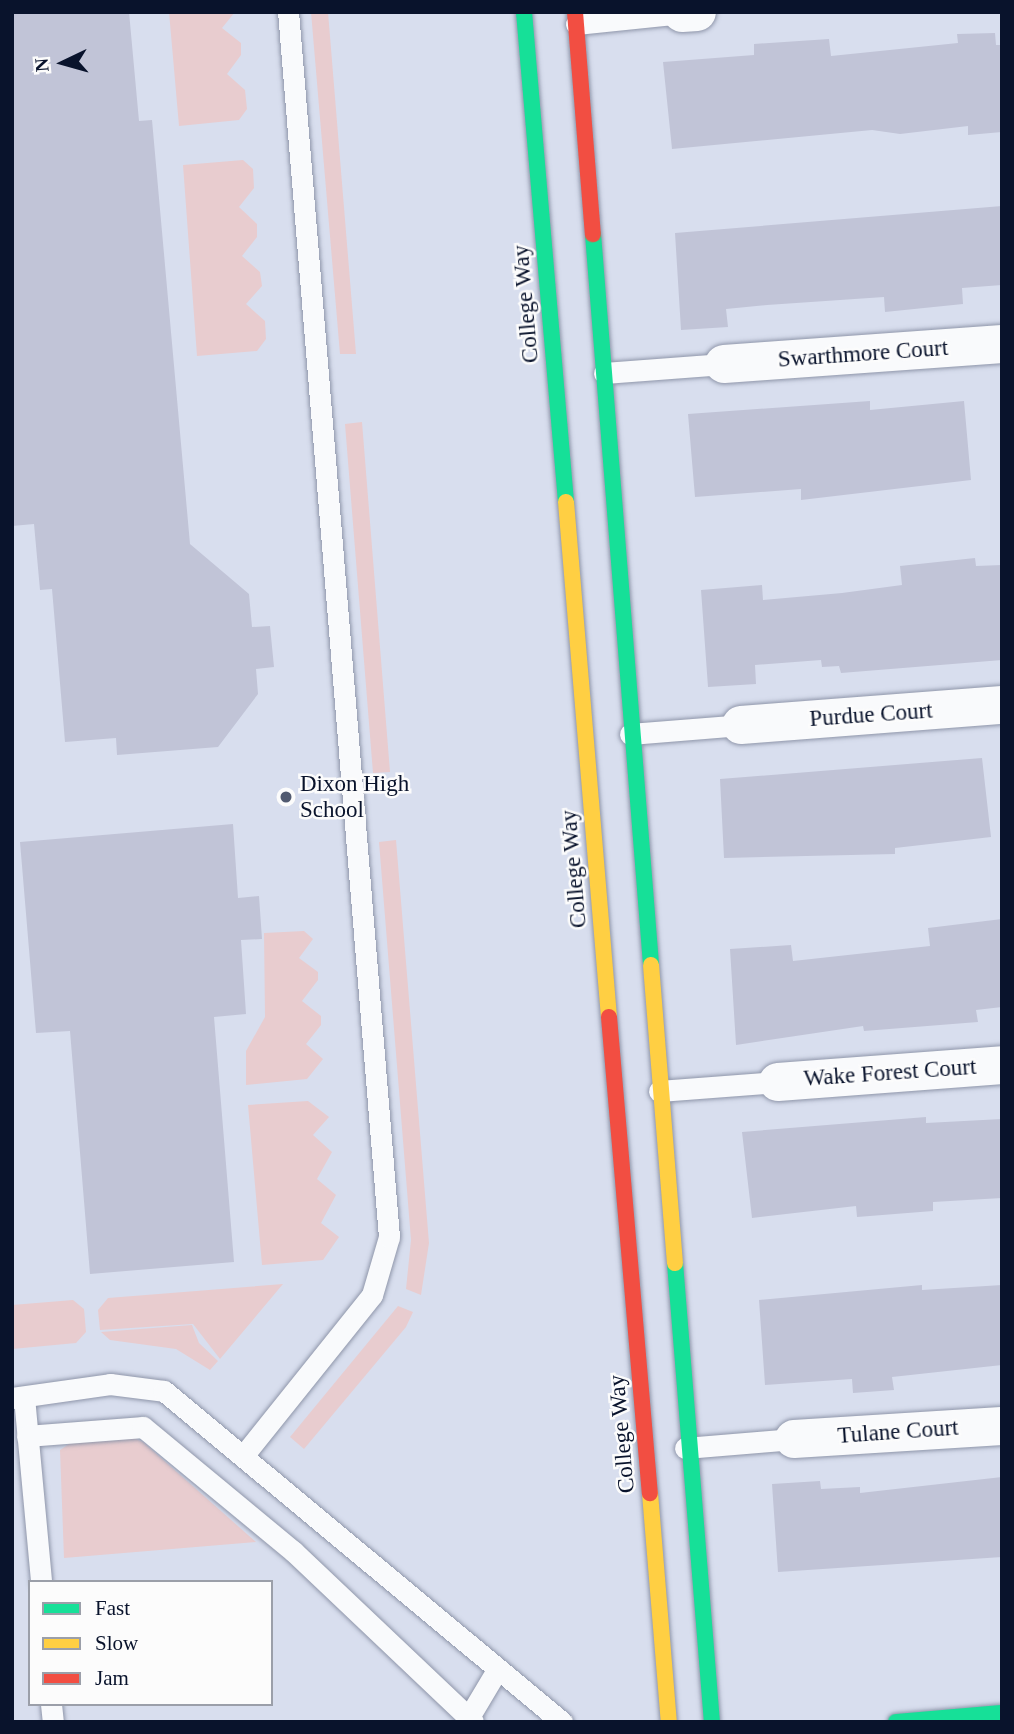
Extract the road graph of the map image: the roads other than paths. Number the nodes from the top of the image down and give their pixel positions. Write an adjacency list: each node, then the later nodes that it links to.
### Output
1 (288, 12): 19 (lane)
2 (524, 12): 25 (street, College Way)
3 (690, 13): 4 (lane)
4 (575, 18): 7 (street)
5 (1002, 344): 6 (street, Swarthmore Court)
6 (724, 364): 7 (lane)
7 (604, 373): 10 (street)
8 (1002, 705): 9 (street, Purdue Court)
9 (741, 725): 10 (lane)
10 (630, 734): 13 (street)
11 (1002, 1065): 12 (street, Wake Forest Court)
12 (778, 1082): 13 (lane)
13 (659, 1091): 18 (street)
14 (18, 1398): 16 (lane); 19 (lane)
15 (1002, 1426): 17 (street, Tulane Court)
16 (27, 1436): 20 (lane); 23 (lane)
17 (794, 1439): 18 (lane)
18 (685, 1448): 26 (street)
19 (243, 1455): 21 (lane)
20 (41, 1580)
21 (497, 1670): 23 (lane); 24 (lane)
22 (1002, 1713): 27 (street)
23 (469, 1720)
24 (562, 1722)
25 (669, 1722)
26 (712, 1722)
27 (896, 1722)

